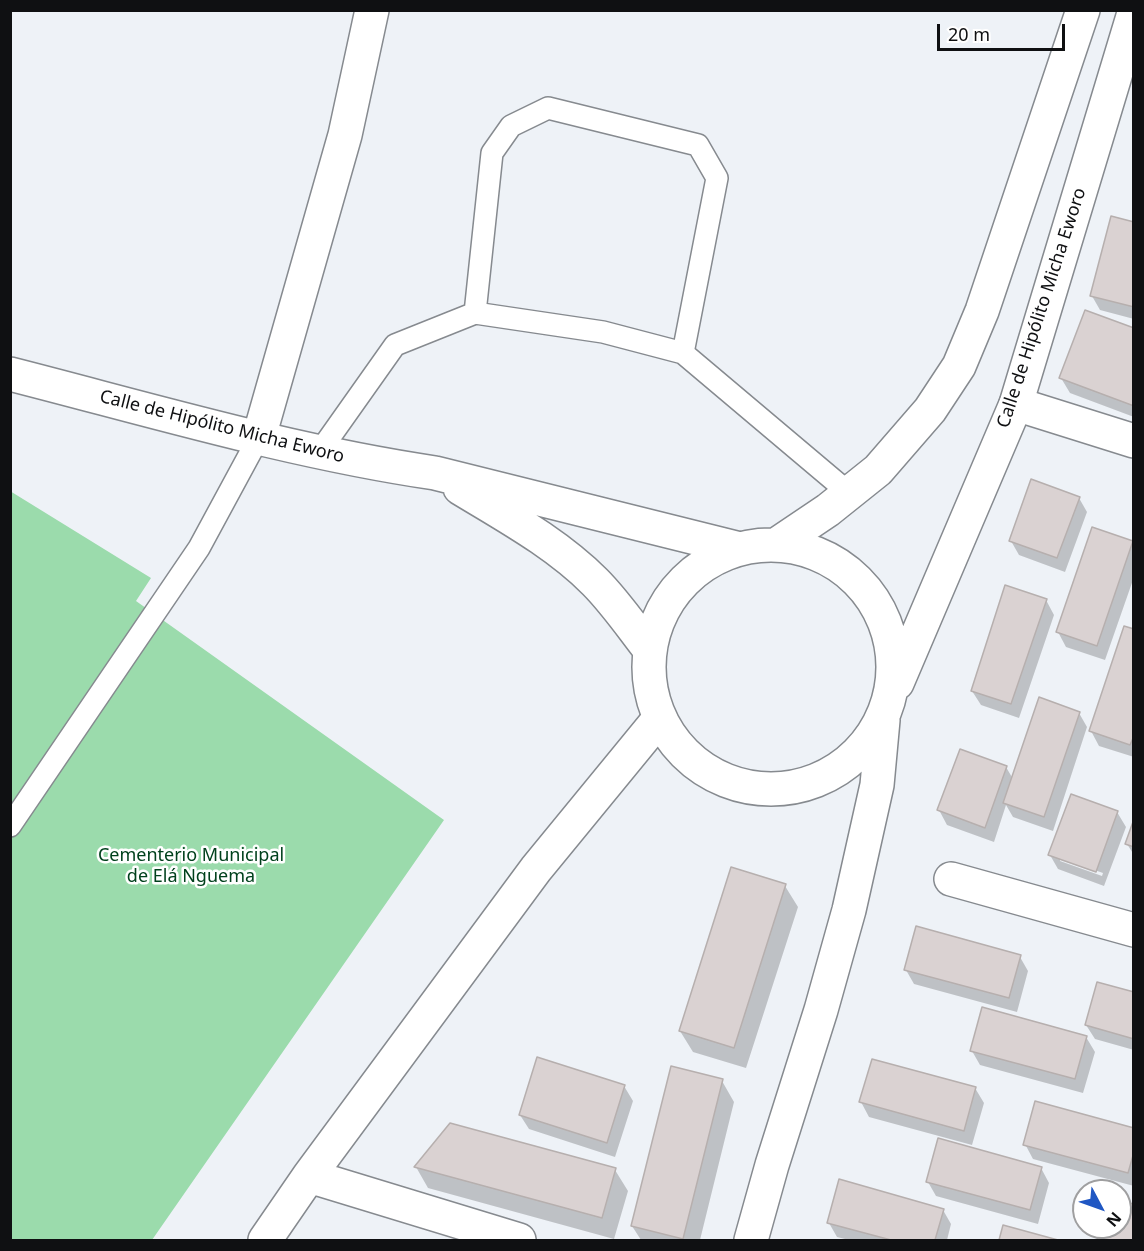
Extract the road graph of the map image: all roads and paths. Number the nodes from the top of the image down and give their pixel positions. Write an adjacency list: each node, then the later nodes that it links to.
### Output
1 (372, 10): 8 (main road)
2 (1083, 10): 12 (main road)
3 (1134, 13): 7 (main road, Calle de Hipólito Micha Eworo)
4 (475, 313): 5 (lane); 5 (lane); 10 (lane)
5 (683, 353): 12 (lane)
6 (10, 374): 8 (main road, Calle de Hipólito Micha Eworo)
7 (1016, 404): 9 (main road); 16 (main road, Calle de Hipólito Micha Eworo)
8 (259, 437): 10 (main road, Calle de Hipólito Micha Eworo); 18 (lane)
9 (1134, 441)
10 (320, 452): 11 (main road, Calle de Hipólito Micha Eworo)
11 (435, 473): 14 (main road, Calle de Hipólito Micha Eworo); 15 (main road, Calle de Hipólito Micha Eworo)
12 (849, 493): 13 (main road)
13 (776, 544): 14 (main road); 16 (main road)
14 (740, 549): 15 (main road)
15 (650, 650): 17 (main road)
16 (887, 706): 17 (main road); 24 (main road)
17 (659, 719): 21 (main road)
18 (10, 826)
19 (951, 879): 20 (main road)
20 (1134, 930)
21 (309, 1176): 22 (main road); 23 (main road)
22 (265, 1240)
23 (519, 1240)
24 (751, 1240)

